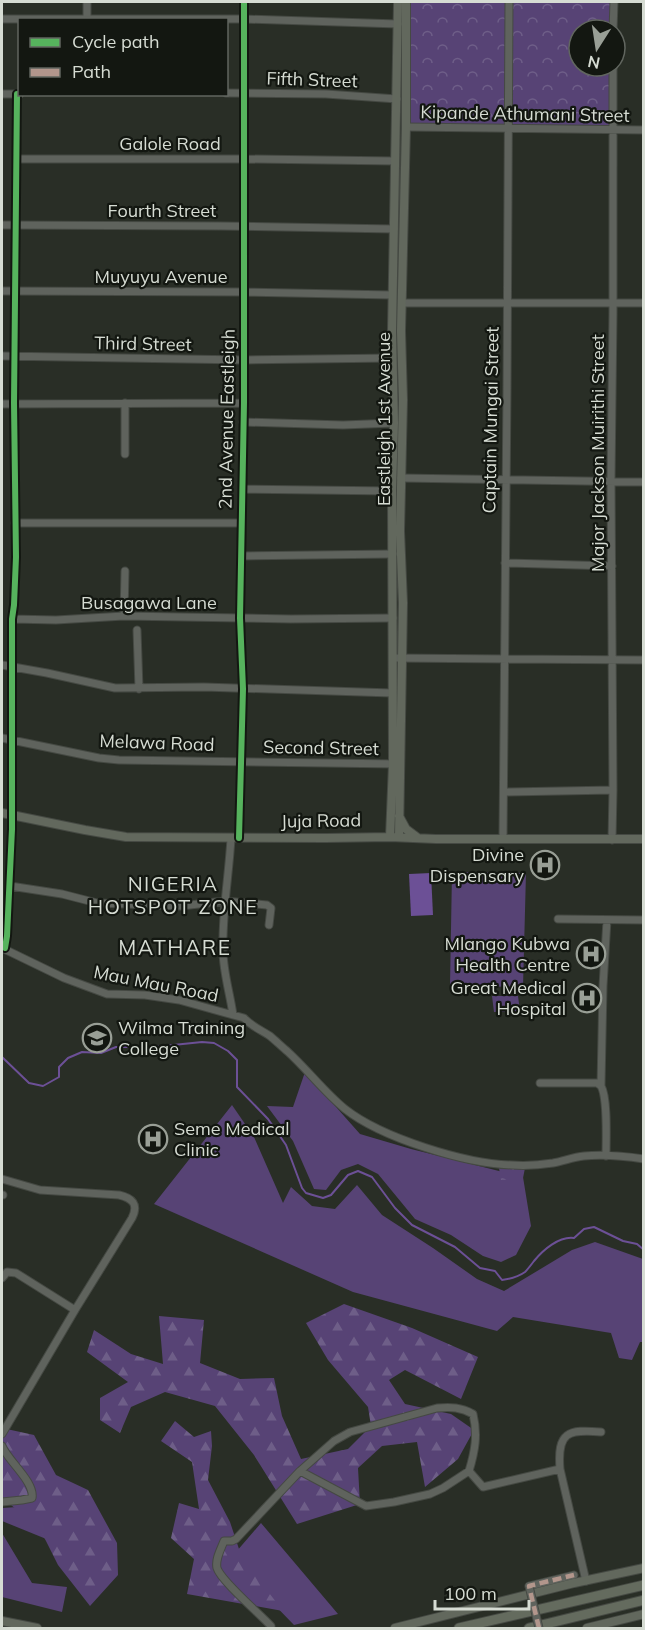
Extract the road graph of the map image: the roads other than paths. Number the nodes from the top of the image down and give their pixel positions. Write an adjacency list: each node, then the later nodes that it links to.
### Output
1 (87, 2): 7 (street)
2 (244, 2): 12 (street, 2nd Avenue Eastleigh)
3 (398, 2): 13 (main road, Eastleigh 1st Avenue)
4 (406, 2): 20 (main road, Eastleigh 1st Avenue)
5 (508, 2): 21 (street, Captain Mungai Street)
6 (614, 2): 8 (street)
7 (87, 18)
8 (613, 18)
9 (2, 19): 10 (street)
10 (18, 19)
11 (228, 19): 12 (street)
12 (244, 19): 13 (street); 16 (street, 2nd Avenue Eastleigh)
13 (398, 24): 19 (main road, Eastleigh 1st Avenue)
14 (613, 78): 23 (street, Major Jackson Muirithi Street)
15 (228, 93): 16 (street, Fifth Street)
16 (245, 93): 19 (street, Fifth Street); 25 (street, 2nd Avenue Eastleigh)
17 (2, 94): 18 (street)
18 (18, 94): 24 (street)
19 (397, 99): 26 (main road, Eastleigh 1st Avenue)
20 (406, 128): 21 (street, Kipande Athumani Street); 35 (main road, Eastleigh 1st Avenue)
21 (507, 129): 23 (street, Kipande Athumani Street); 36 (street, Captain Mungai Street)
22 (644, 129): 23 (street, Kipande Athumani Street)
23 (612, 130): 37 (street, Major Jackson Muirithi Street)
24 (17, 159): 25 (street, Galole Road); 27 (street)
25 (245, 159): 26 (street, Galole Road); 29 (street, 2nd Avenue Eastleigh)
26 (395, 162): 30 (main road, Eastleigh 1st Avenue)
27 (16, 224): 28 (street, Fourth Street); 29 (street, Fourth Street); 32 (street)
28 (2, 225)
29 (244, 226): 30 (street, Fourth Street); 33 (street, 2nd Avenue Eastleigh)
30 (394, 229): 34 (main road, Eastleigh 1st Avenue)
31 (2, 291): 32 (street, Muyuyu Avenue)
32 (16, 291): 33 (street, Muyuyu Avenue); 40 (street)
33 (243, 292): 34 (street, Muyuyu Avenue); 42 (street, 2nd Avenue Eastleigh)
34 (392, 295): 41 (main road, Eastleigh 1st Avenue)
35 (402, 303): 36 (street); 50 (main road, Eastleigh 1st Avenue)
36 (507, 303): 37 (street); 51 (street, Captain Mungai Street)
37 (613, 303): 38 (street); 52 (street, Major Jackson Muirithi Street)
38 (644, 303)
39 (2, 356): 40 (street, Third Street)
40 (15, 356): 42 (street, Third Street); 43 (street)
41 (392, 358): 42 (street, Third Street); 48 (main road, Eastleigh 1st Avenue)
42 (244, 360): 46 (street, 2nd Avenue Eastleigh)
43 (14, 403): 44 (street); 45 (street); 56 (street)
44 (125, 403): 46 (street); 49 (street)
45 (2, 404)
46 (244, 404): 47 (street, 2nd Avenue Eastleigh)
47 (243, 422): 48 (street); 54 (street, 2nd Avenue Eastleigh)
48 (394, 423): 55 (main road, Eastleigh 1st Avenue)
49 (125, 454)
50 (400, 478): 51 (street); 68 (main road, Eastleigh 1st Avenue)
51 (505, 480): 52 (street); 60 (street, Captain Mungai Street)
52 (611, 481): 53 (street); 61 (street, Major Jackson Muirithi Street)
53 (644, 482)
54 (243, 489): 55 (street); 57 (street, 2nd Avenue Eastleigh)
55 (392, 491): 58 (main road, Eastleigh 1st Avenue)
56 (15, 523): 57 (street); 66 (street)
57 (241, 523): 59 (street, 2nd Avenue Eastleigh)
58 (393, 554): 59 (street); 65 (main road, Eastleigh 1st Avenue)
59 (241, 556): 64 (street, 2nd Avenue Eastleigh)
60 (505, 564): 61 (street); 69 (street, Captain Mungai Street)
61 (612, 566): 70 (street, Major Jackson Muirithi Street)
62 (125, 571): 63 (street)
63 (124, 616): 64 (street, Busagawa Lane); 66 (street, Busagawa Lane)
64 (240, 618): 65 (street, Busagawa Lane); 75 (street, 2nd Avenue Eastleigh)
65 (393, 618): 68 (main road, Eastleigh 1st Avenue)
66 (12, 620): 73 (street)
67 (137, 630): 74 (street)
68 (398, 658): 69 (street); 76 (main road, Eastleigh 1st Avenue); 80 (main road, Eastleigh 1st Avenue)
69 (505, 658): 70 (street); 82 (street, Captain Mungai Street)
70 (613, 660): 71 (street); 81 (street, Major Jackson Muirithi Street)
71 (644, 660)
72 (2, 665): 73 (street)
73 (12, 667): 74 (street); 78 (street)
74 (139, 689): 75 (street)
75 (243, 689): 76 (street); 79 (street, 2nd Avenue Eastleigh)
76 (392, 693): 80 (main road, Eastleigh 1st Avenue)
77 (2, 738): 78 (street, Melawa Road)
78 (11, 740): 79 (street, Melawa Road); 83 (street)
79 (242, 762): 80 (street, Second Street); 87 (street, 2nd Avenue Eastleigh)
80 (396, 764): 84 (main road, Eastleigh 1st Avenue)
81 (613, 790): 82 (street); 91 (street, Major Jackson Muirithi Street)
82 (504, 792): 89 (street, Captain Mungai Street)
83 (6, 814): 87 (main road, Juja Road); 92 (street)
84 (395, 816): 85 (main road); 86 (main road, Eastleigh 1st Avenue); 88 (main road)
85 (362, 837): 86 (main road, Juja Road); 87 (main road, Juja Road)
86 (394, 837): 88 (main road, Juja Road)
87 (235, 838): 93 (street, 2nd Avenue Eastleigh)
88 (418, 838): 89 (main road, Juja Road)
89 (503, 838): 91 (main road, Juja Road)
90 (644, 839): 91 (main road, Juja Road)
91 (612, 840)
92 (10, 886): 93 (street); 98 (street)
93 (225, 901): 97 (street); 99 (street, 2nd Avenue Eastleigh)
94 (558, 919): 95 (street)
95 (607, 920): 96 (street); 101 (street)
96 (644, 920)
97 (269, 925)
98 (3, 948): 99 (street, Mau Mau Road)
99 (233, 1015): 102 (street, Mau Mau Road)
100 (540, 1083): 101 (street)
101 (602, 1086): 102 (street)
102 (606, 1156): 103 (street, Mau Mau Road)
103 (644, 1159)
104 (2, 1179): 106 (street)
105 (2, 1278): 106 (street)
106 (75, 1310): 108 (street)
107 (601, 1432): 110 (street)
108 (2, 1434)
109 (2, 1446): 113 (street)
110 (560, 1469): 112 (street); 116 (street)
111 (300, 1471): 112 (street); 112 (street); 121 (street)
112 (469, 1471)
113 (2, 1502)
114 (644, 1568): 116 (main road)
115 (574, 1575): 126 (street, bridge)
116 (586, 1581): 123 (main road)
117 (644, 1586): 124 (highway)
118 (644, 1600): 125 (highway)
119 (644, 1614): 127 (main road)
120 (2, 1621): 122 (main road)
121 (272, 1626)
122 (37, 1629)
123 (395, 1629)
124 (459, 1629)
125 (529, 1629)
126 (539, 1629)
127 (587, 1629)

